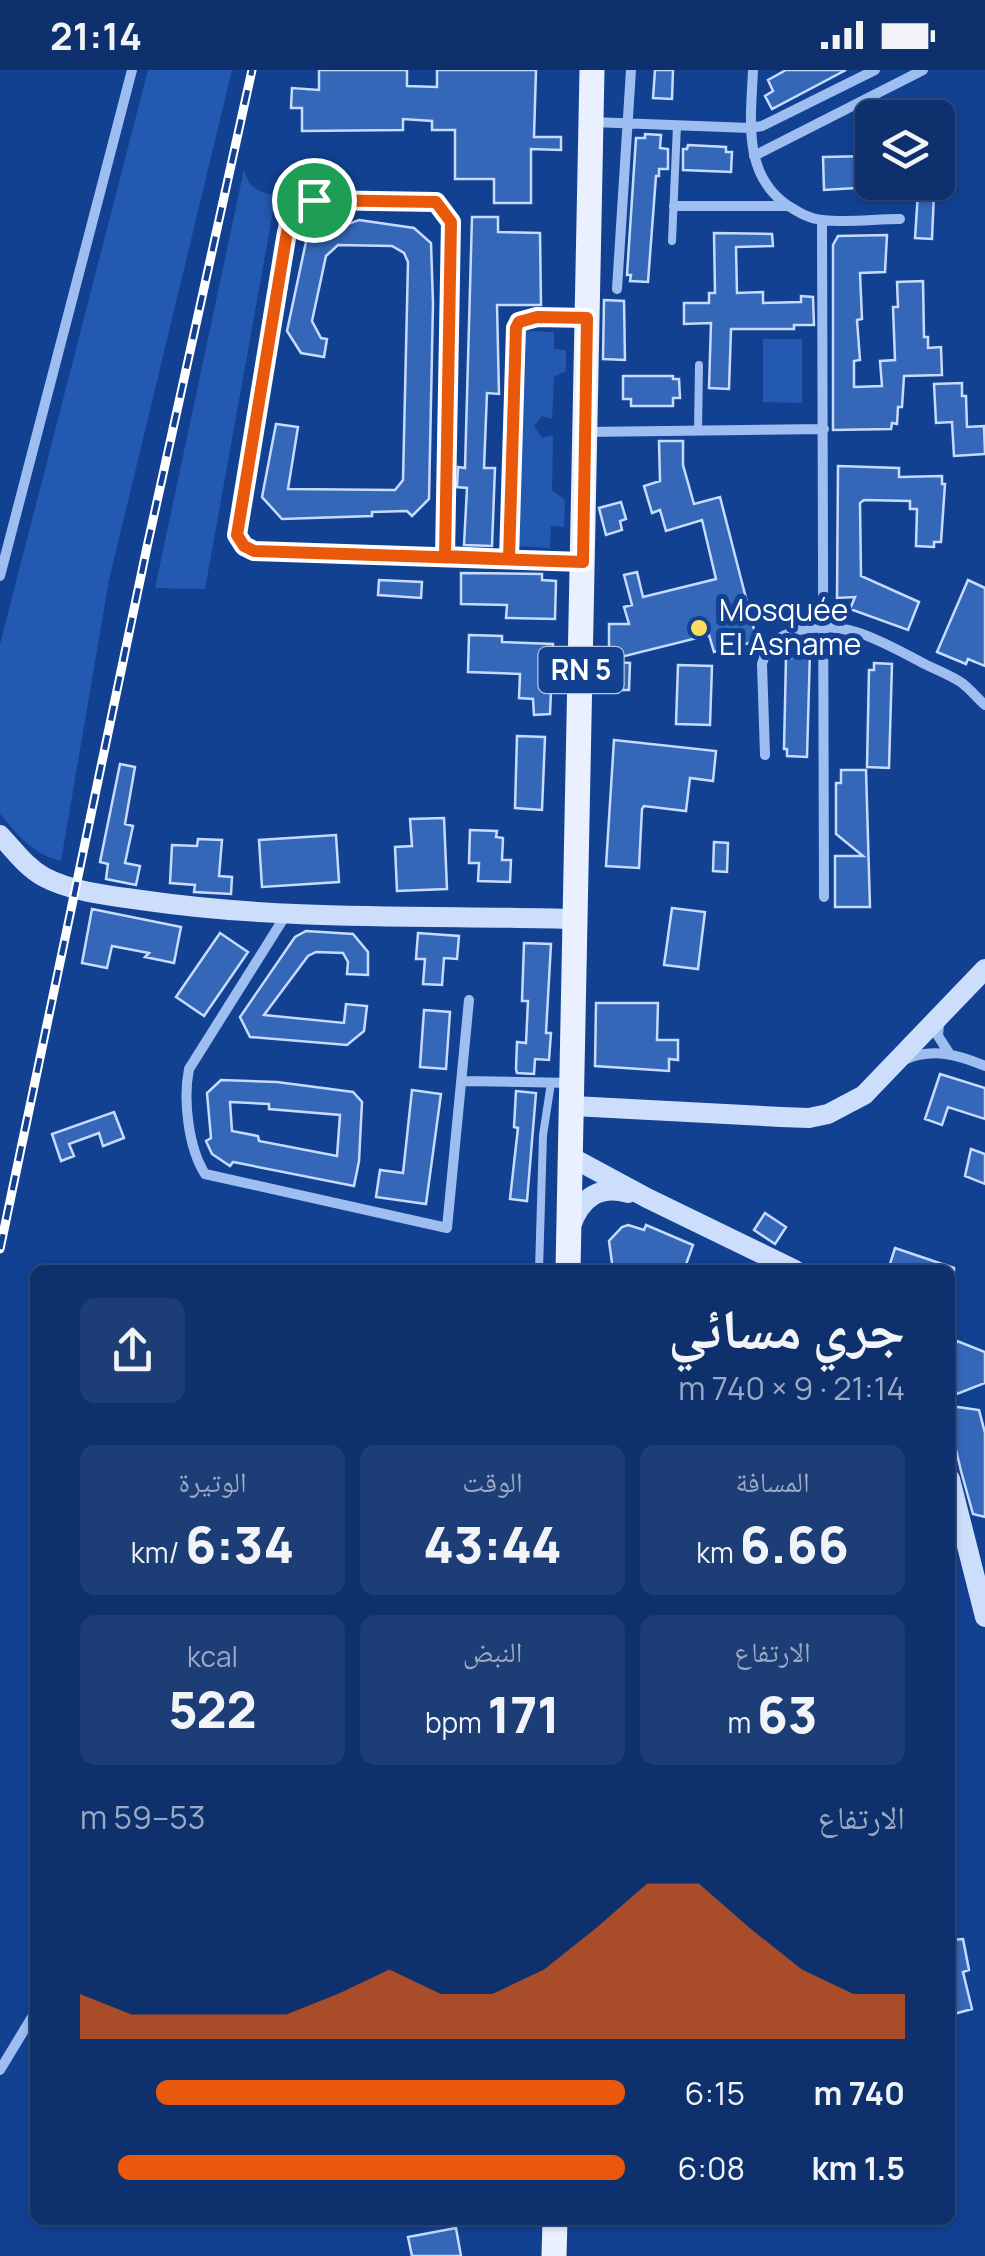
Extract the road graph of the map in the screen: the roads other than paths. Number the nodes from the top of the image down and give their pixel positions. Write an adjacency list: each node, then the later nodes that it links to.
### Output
1 (132, 70): 26 (street)
2 (592, 70): 7 (main road, RN 5)
3 (630, 70): 8 (street)
4 (754, 70): 10 (street)
5 (875, 70): 10 (street)
6 (922, 70): 11 (street)
7 (591, 122): 8 (street); 18 (main road, RN 5)
8 (627, 124): 9 (street); 17 (street)
9 (677, 126): 10 (street); 12 (lane)
10 (750, 128): 11 (street)
11 (754, 156): 13 (street)
12 (674, 206): 13 (street); 16 (lane)
13 (788, 206): 15 (street)
14 (900, 219): 15 (street)
15 (822, 220): 20 (street)
16 (672, 241)
17 (618, 289)
18 (587, 318): 22 (main road, RN 5); 24 (lane)
19 (699, 366): 21 (lane)
20 (824, 430): 21 (street); 27 (street)
21 (698, 431): 22 (street)
22 (585, 432): 25 (main road, RN 5)
23 (445, 556): 23 (street); 24 (street)
24 (509, 559): 25 (street)
25 (583, 562): 33 (main road, RN 5)
26 (0, 576)
27 (825, 624): 28 (street); 29 (street); 31 (street)
28 (985, 705)
29 (764, 755)
30 (0, 835): 32 (street)
31 (824, 897)
32 (288, 912): 33 (street); 40 (street)
33 (576, 920): 41 (main road, RN 5)
34 (985, 969): 36 (street)
35 (470, 1000): 40 (street)
36 (944, 1011): 37 (street); 38 (street)
37 (949, 1054): 38 (street); 39 (street)
38 (892, 1065): 41 (street)
39 (985, 1066)
40 (462, 1081): 41 (street)
41 (566, 1090): 42 (main road, RN 5); 45 (lane)
42 (571, 1156): 43 (street); 44 (main road, RN 5)
43 (647, 1198): 44 (street); 46 (street)
44 (565, 1256)
45 (539, 1265)
46 (785, 1265)
47 (955, 1499): 48 (street)
48 (985, 1617)
49 (30, 2020): 50 (street)
50 (0, 2070)
51 (554, 2225): 52 (main road)
52 (554, 2256)

